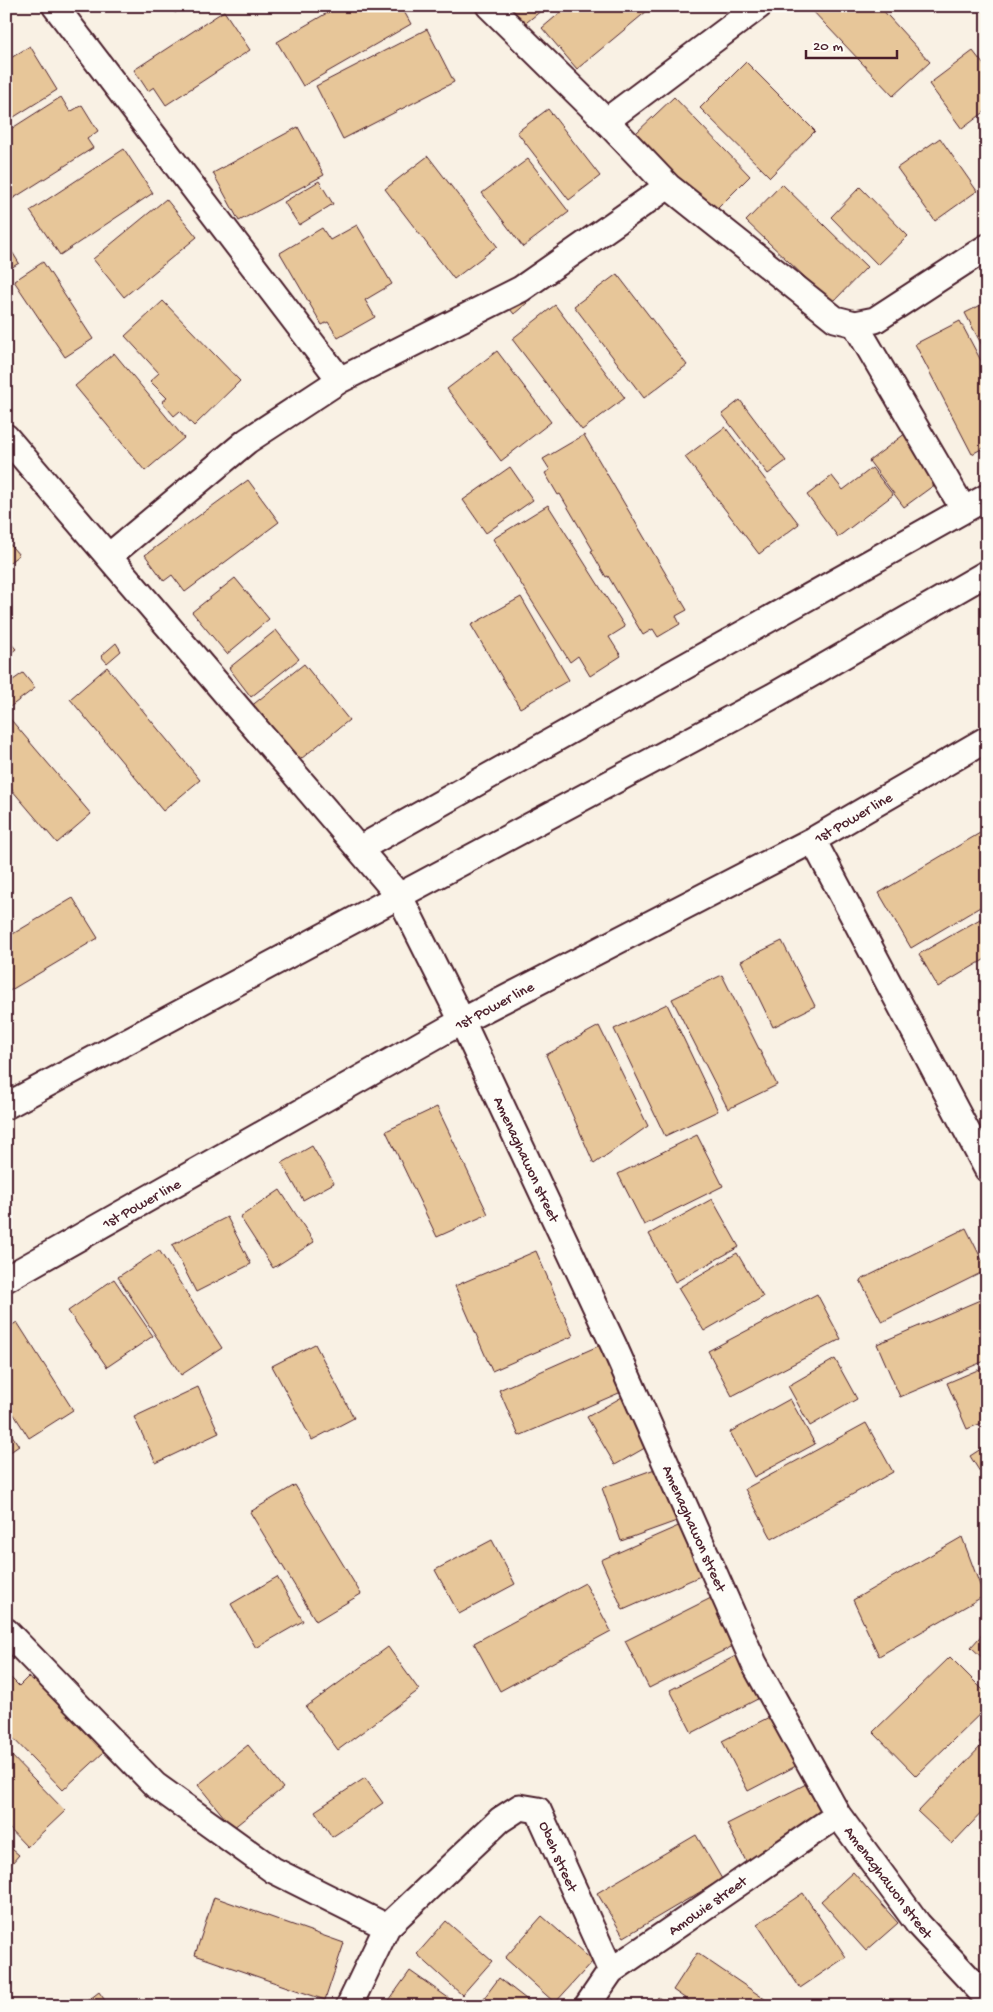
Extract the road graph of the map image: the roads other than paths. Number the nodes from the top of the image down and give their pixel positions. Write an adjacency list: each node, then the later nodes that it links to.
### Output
1 (55, 6): 8 (street)
2 (489, 6): 4 (street)
3 (760, 6): 4 (street)
4 (606, 120): 5 (street)
5 (668, 186): 7 (street); 8 (street)
6 (987, 247): 7 (street)
7 (855, 324): 11 (street)
8 (340, 380): 12 (street)
9 (6, 437): 12 (street, Amenaghawon street)
10 (987, 497): 11 (street)
11 (964, 510): 16 (street)
12 (109, 556): 16 (street, Amenaghawon street)
13 (987, 573): 17 (street)
14 (987, 739): 15 (street, 1st Power line)
15 (813, 840): 18 (street, 1st Power line); 20 (street)
16 (360, 849): 17 (street, Amenaghawon street)
17 (400, 897): 18 (street, Amenaghawon street); 19 (street)
18 (462, 1021): 21 (street, 1st Power line); 23 (street, Amenaghawon street)
19 (6, 1106)
20 (987, 1169)
21 (6, 1279)
22 (6, 1631): 24 (street)
23 (838, 1815): 25 (street, Amowie street); 26 (street, Amenaghawon street)
24 (387, 1927): 25 (street, Obeh street); 27 (street, Obeh street)
25 (611, 1971): 28 (street, Amowie street)
26 (987, 1998)
27 (349, 2006)
28 (587, 2006)

